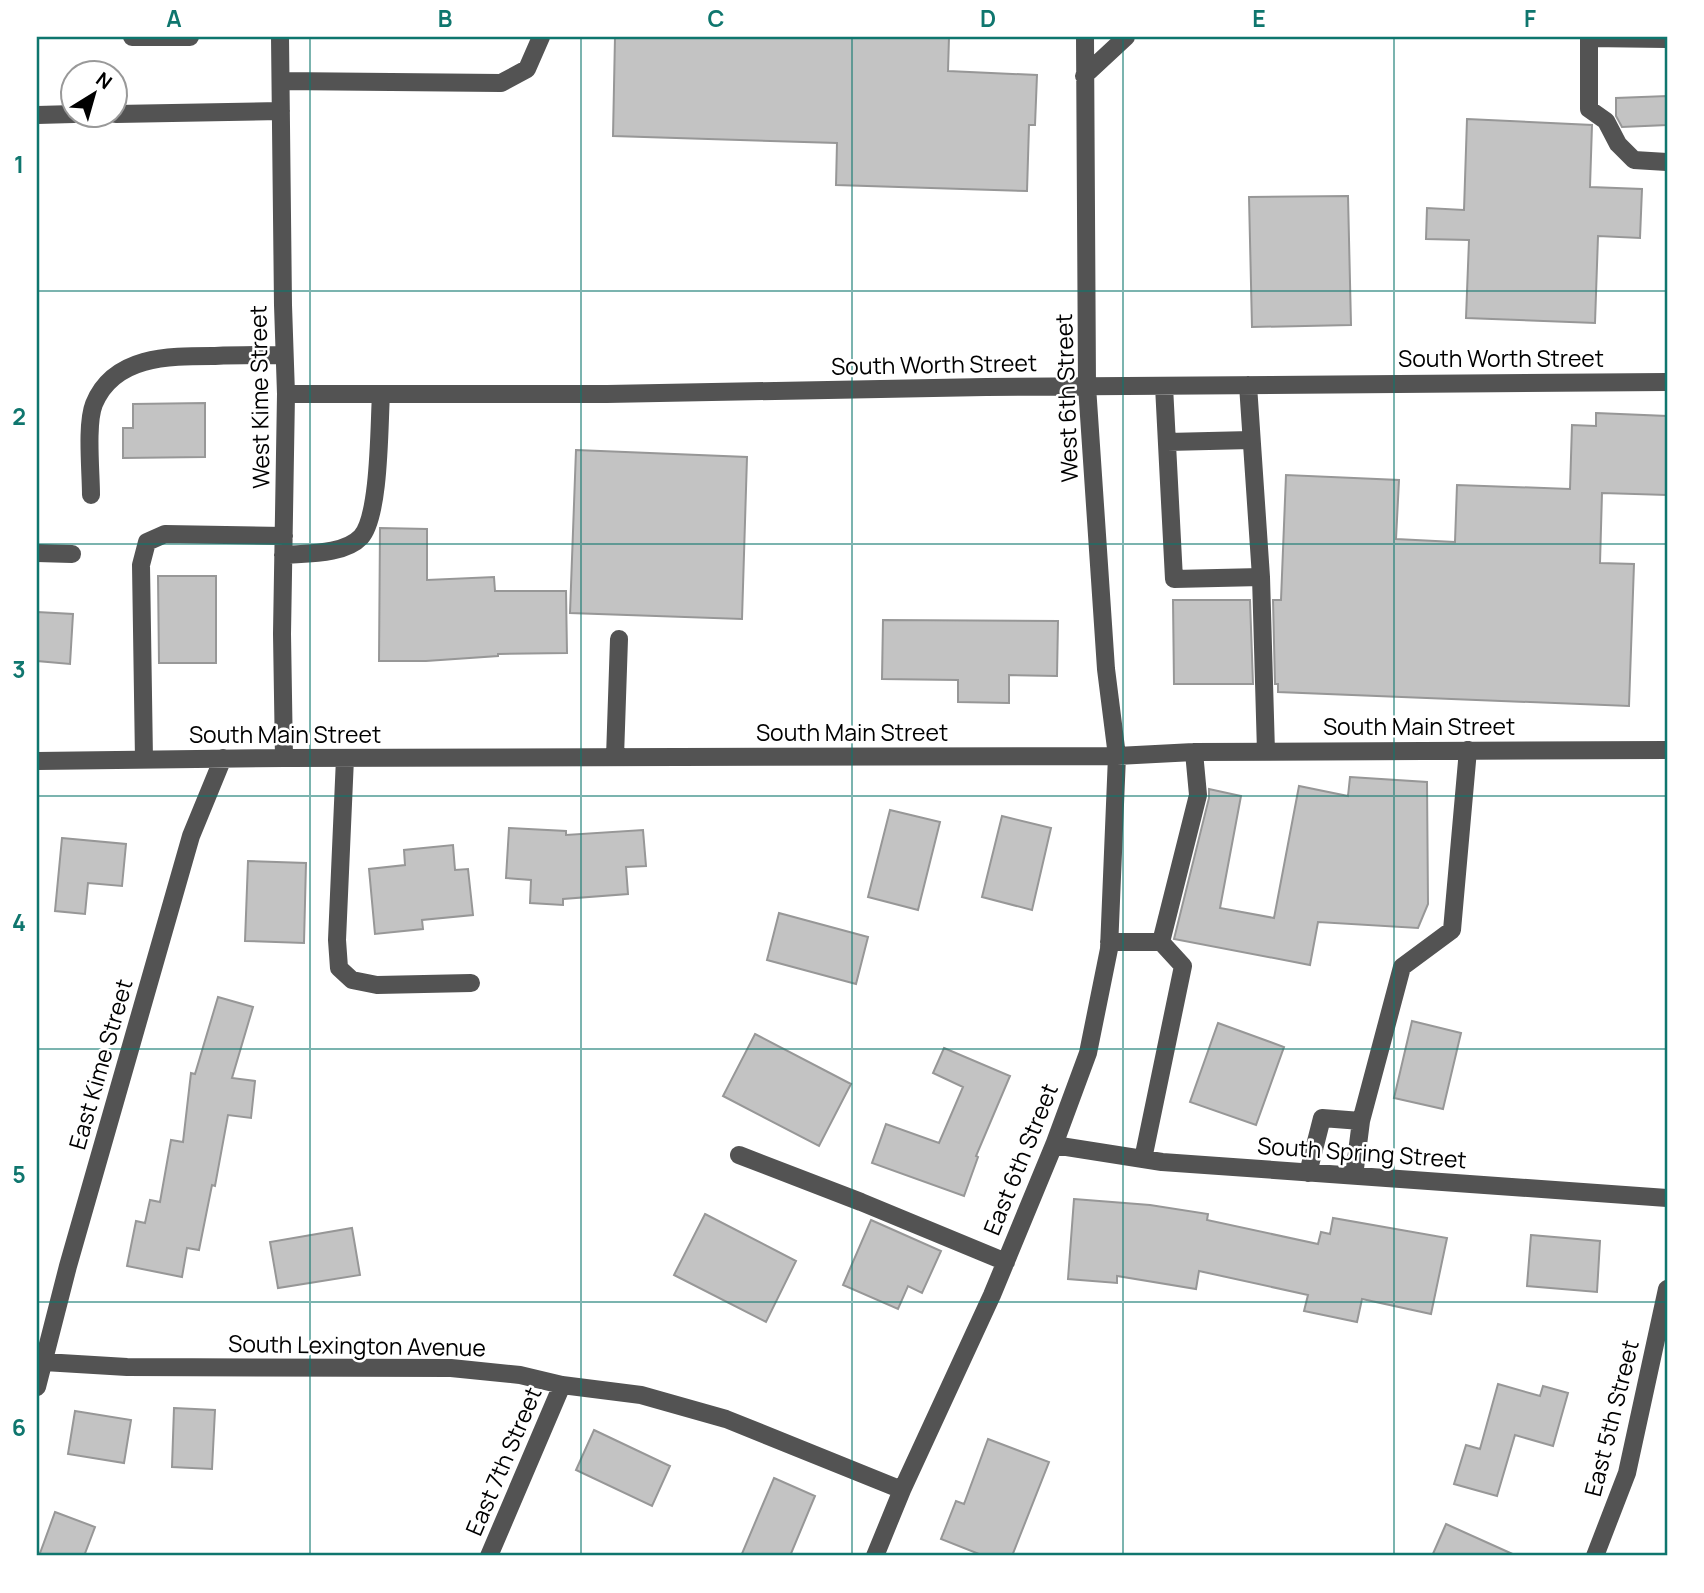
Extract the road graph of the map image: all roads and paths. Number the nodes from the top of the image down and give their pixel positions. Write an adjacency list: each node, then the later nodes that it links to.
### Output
1 (132, 37): 2 (street)
2 (190, 37)
3 (280, 37): 9 (street, West Kime Street)
4 (541, 37): 9 (street)
5 (1085, 37): 8 (street, West 6th Street)
6 (1126, 37): 8 (street)
7 (1667, 39): 14 (street)
8 (1084, 76): 18 (street, West 6th Street)
9 (281, 82): 10 (street, West Kime Street)
10 (281, 111): 12 (street); 15 (street, West Kime Street)
11 (60, 114): 13 (street)
12 (130, 114)
13 (37, 115)
14 (1667, 162)
15 (284, 355): 20 (street, West Kime Street); 24 (street)
16 (1667, 382): 17 (street, South Worth Street)
17 (1248, 385): 19 (street, South Worth Street); 22 (street)
18 (1087, 386): 19 (street, South Worth Street); 21 (street, South Worth Street); 35 (street, West 6th Street)
19 (1164, 386): 23 (street)
20 (286, 394): 21 (street, South Worth Street); 25 (street, West Kime Street)
21 (380, 394): 28 (street)
22 (1251, 440): 23 (street); 29 (street)
23 (1167, 442): 29 (street)
24 (91, 495)
25 (284, 536): 28 (street, West Kime Street); 40 (street)
26 (37, 553): 27 (street)
27 (72, 554)
28 (284, 555): 37 (street, West Kime Street)
29 (1261, 577): 34 (street)
30 (619, 639): 39 (street)
31 (1468, 750): 32 (street, South Main Street); 34 (street, South Main Street); 45 (street)
32 (1667, 750)
33 (1194, 752): 34 (street, South Main Street); 35 (street, South Main Street); 43 (street)
34 (1266, 752)
35 (1116, 756): 39 (street, South Main Street); 42 (street, East 6th Street)
36 (223, 758): 37 (street, South Main Street); 40 (street, South Main Street); 54 (street, East Kime Street)
37 (284, 758): 38 (street, South Main Street)
38 (345, 758): 39 (street, South Main Street); 44 (street)
39 (615, 758)
40 (144, 760): 41 (street, South Main Street)
41 (37, 761)
42 (1109, 942): 43 (street); 46 (street, East 6th Street)
43 (1161, 942): 48 (street)
44 (471, 983)
45 (1361, 1121): 49 (street); 50 (street)
46 (1054, 1144): 48 (street, South Spring Street); 52 (street, East 6th Street)
47 (739, 1155): 52 (street)
48 (1143, 1159): 49 (street, South Spring Street)
49 (1307, 1172): 50 (street, South Spring Street)
50 (1354, 1176): 51 (street, South Spring Street)
51 (1667, 1198)
52 (1006, 1262): 57 (street, East 6th Street)
53 (1667, 1289): 60 (street, East 5th Street)
54 (44, 1362): 55 (street, South Lexington Avenue); 56 (street, East Kime Street)
55 (562, 1385): 57 (street, South Lexington Avenue); 58 (street, East 7th Street)
56 (37, 1387)
57 (902, 1490): 59 (street, East 6th Street)
58 (489, 1556)
59 (875, 1556)
60 (1595, 1556)

